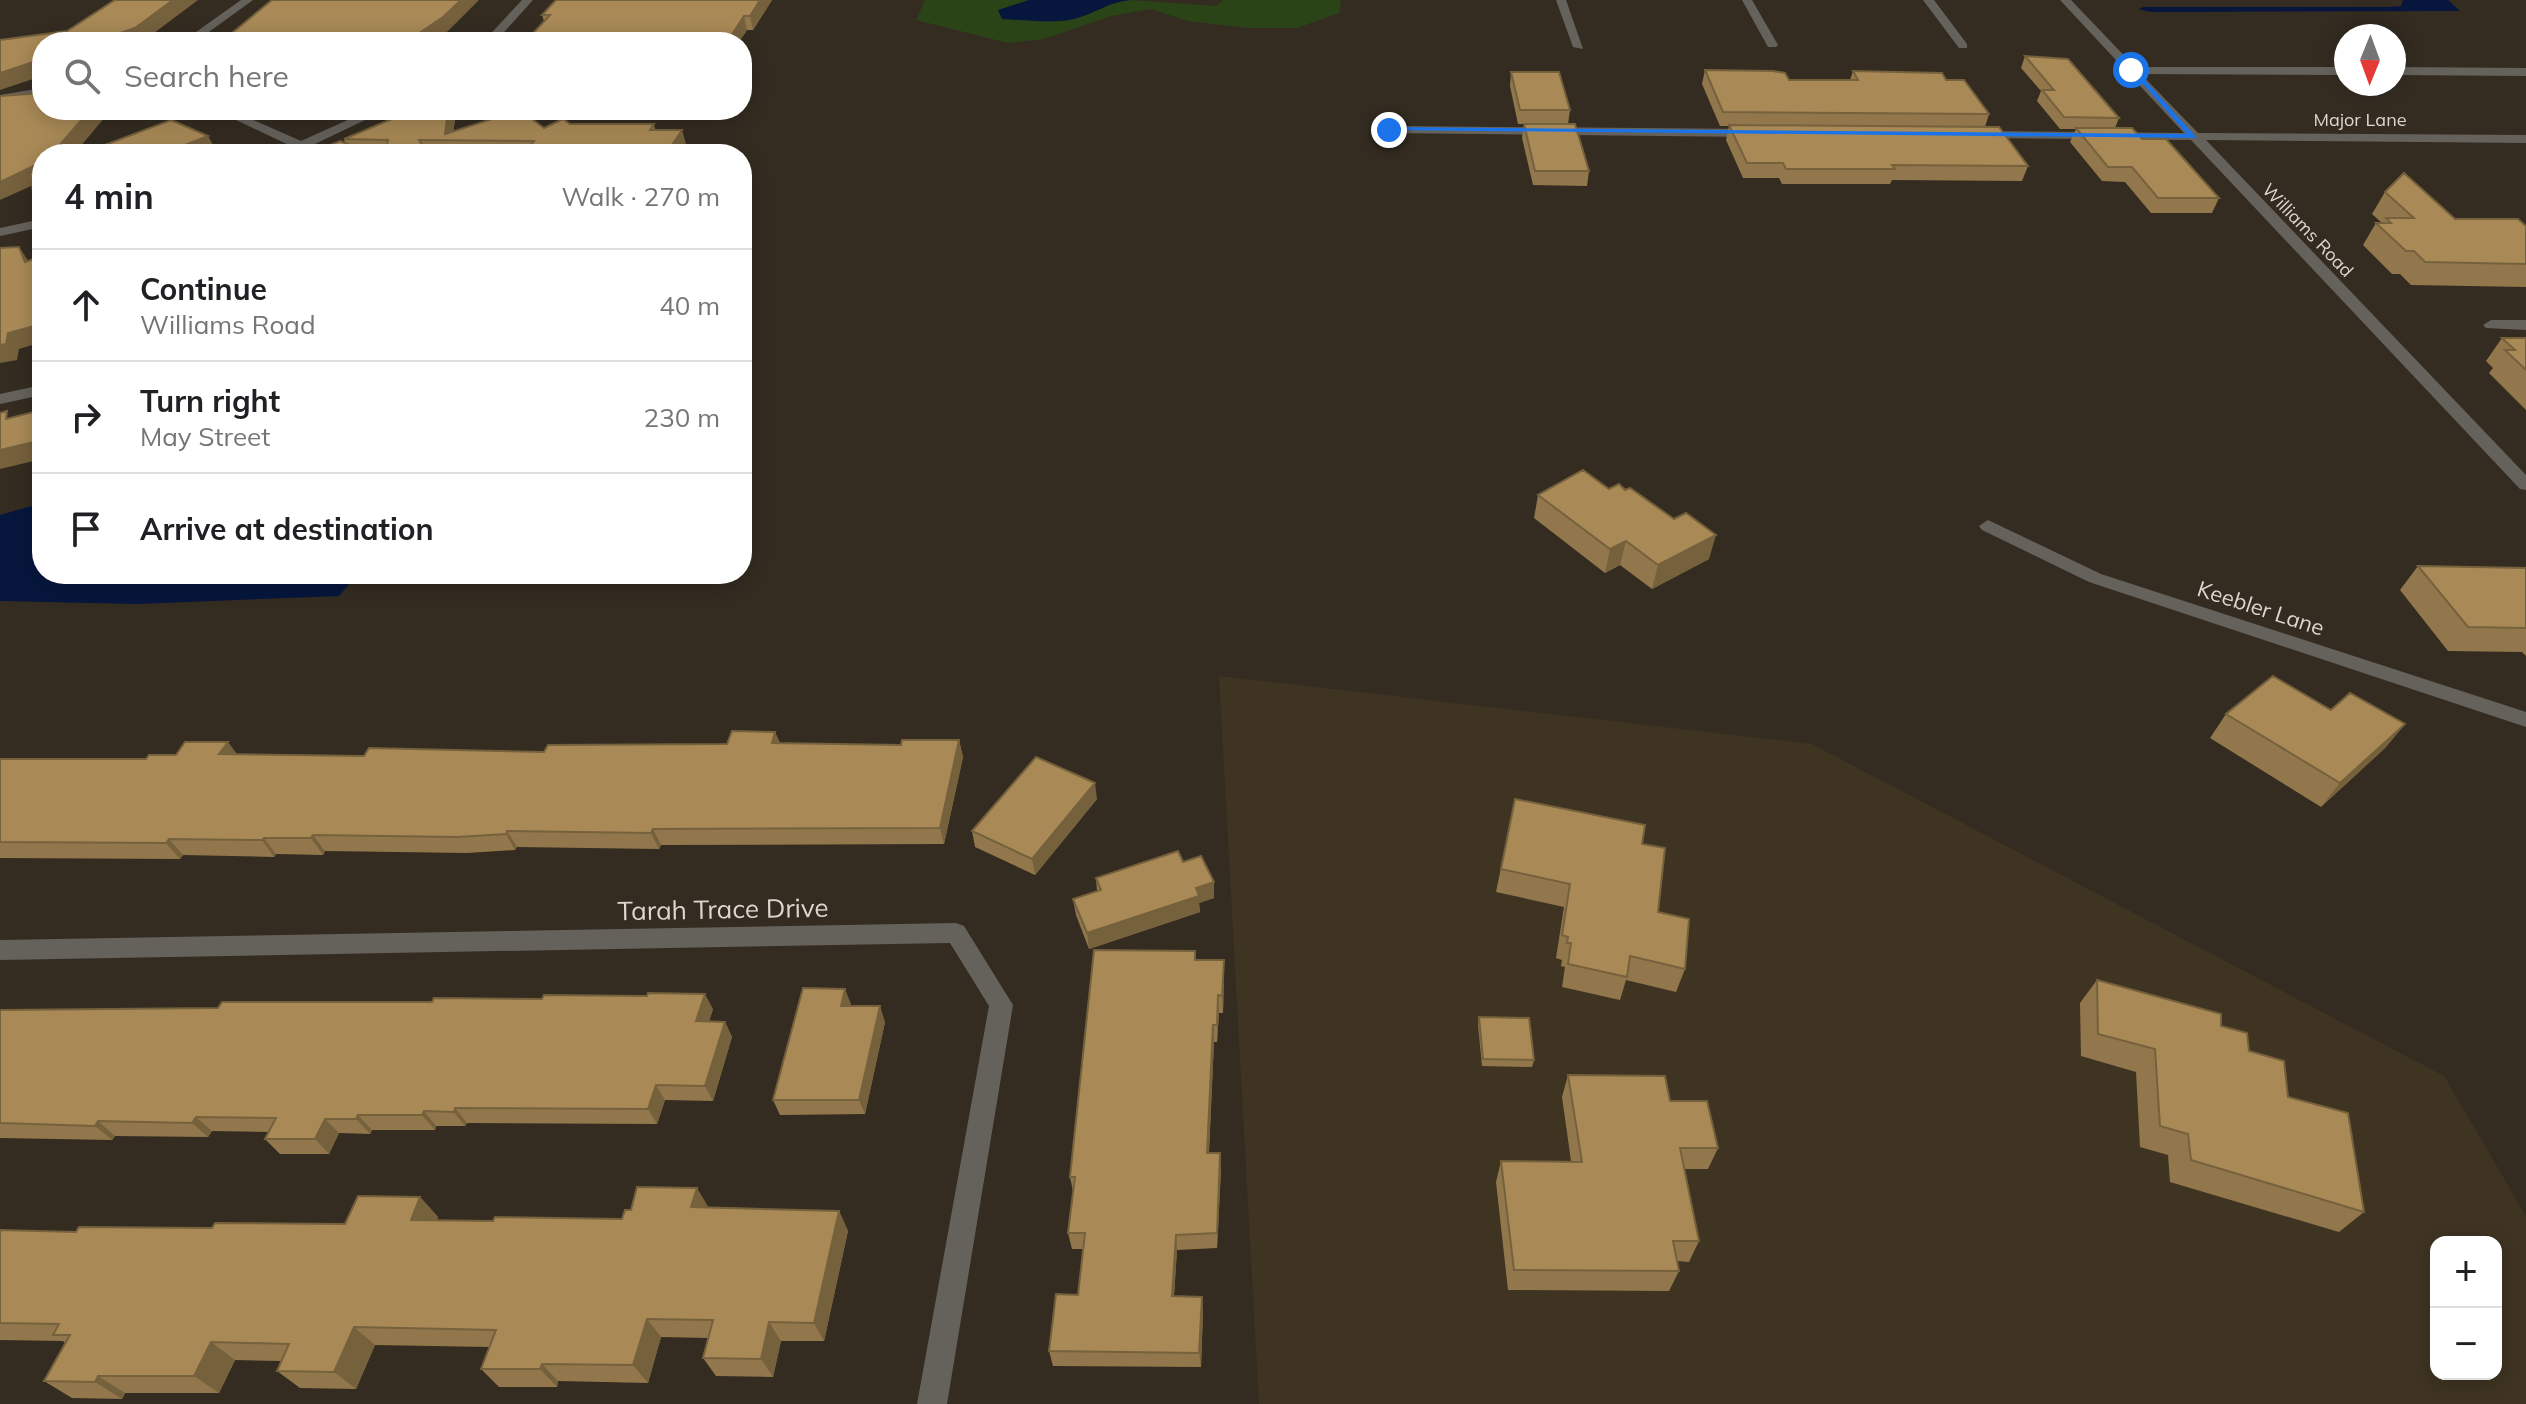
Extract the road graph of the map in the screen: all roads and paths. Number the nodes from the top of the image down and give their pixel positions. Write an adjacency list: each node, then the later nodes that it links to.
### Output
1 (248, 0): 7 (street)
2 (528, 0): 8 (street)
3 (1561, 0): 11 (street)
4 (1747, 0): 9 (street)
5 (1928, 0): 10 (street)
6 (2065, 0): 12 (street, Williams Road)
7 (205, 32)
8 (498, 32)
9 (1772, 45)
10 (1963, 46)
11 (1579, 47)
12 (2131, 70): 13 (street); 23 (street, Williams Road)
13 (2334, 71)
14 (2406, 71): 15 (street)
15 (2526, 72)
16 (32, 94): 17 (street)
17 (0, 99)
18 (243, 120): 25 (street)
19 (359, 120): 26 (street)
20 (1389, 130): 21 (street)
21 (1768, 133)
22 (1957, 134): 23 (street, Major Lane)
23 (2194, 136): 24 (street, Major Lane); 33 (street, Williams Road)
24 (2526, 139)
25 (296, 144)
26 (309, 144)
27 (32, 225): 28 (street)
28 (0, 232)
29 (2491, 325): 30 (street)
30 (2526, 325)
31 (32, 392): 32 (street)
32 (0, 399)
33 (2526, 485)
34 (1988, 526): 35 (street, Keebler Lane)
35 (2526, 720)
36 (0, 950): 37 (street, Tarah Trace Drive)
37 (932, 1404)

